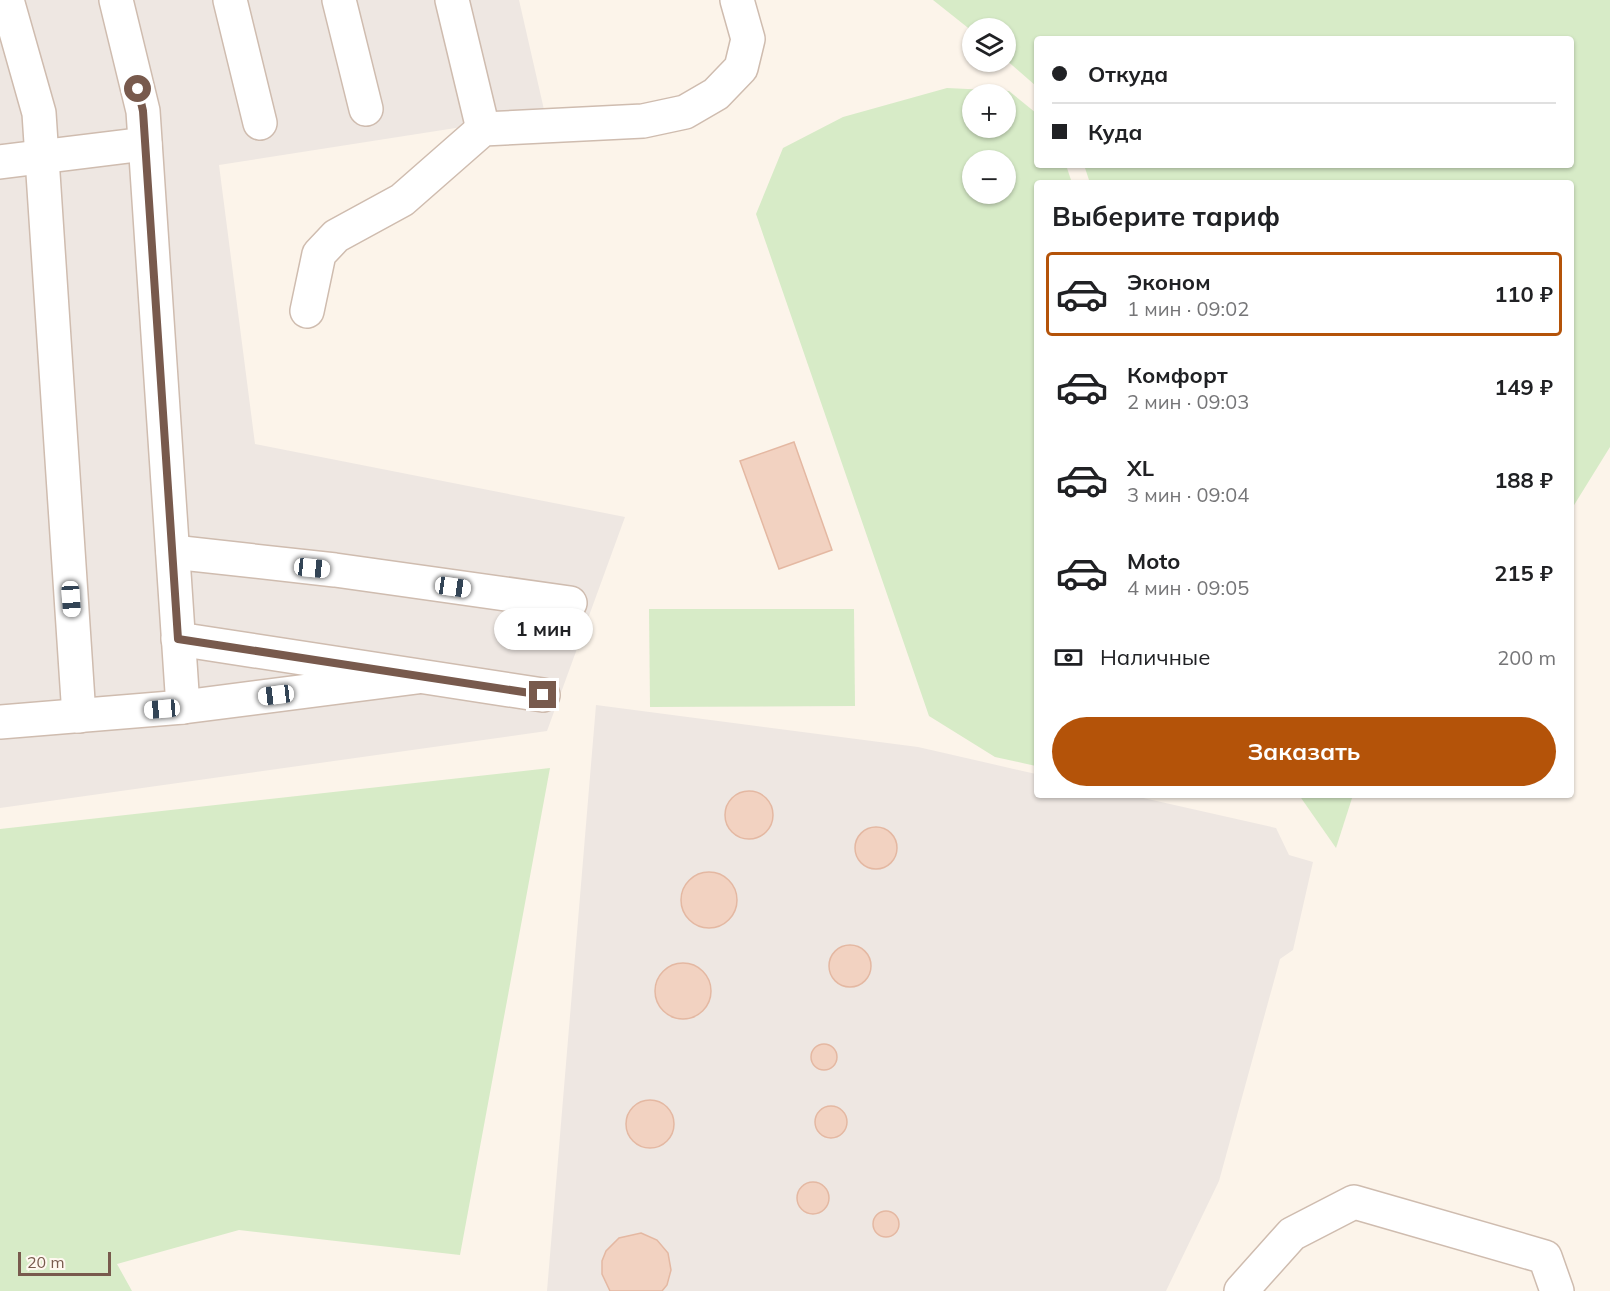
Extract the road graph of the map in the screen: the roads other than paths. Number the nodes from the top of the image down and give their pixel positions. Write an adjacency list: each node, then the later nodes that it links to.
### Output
1 (7, 0): 11 (street)
2 (116, 0): 10 (street)
3 (230, 0): 8 (street)
4 (339, 0): 7 (street)
5 (452, 0): 9 (street)
6 (738, 0): 9 (street)
7 (366, 109)
8 (260, 123)
9 (483, 129): 13 (street)
10 (145, 144): 11 (street); 14 (street)
11 (43, 157): 12 (street); 20 (street)
12 (0, 162)
13 (307, 311)
14 (172, 552): 15 (street); 16 (street)
15 (570, 603)
16 (178, 639): 17 (street); 19 (street)
17 (417, 677): 18 (street); 19 (street)
18 (543, 695)
19 (183, 707): 20 (street)
20 (79, 716): 21 (street)
21 (0, 722)
22 (1241, 1291): 23 (street)
23 (1557, 1291)

